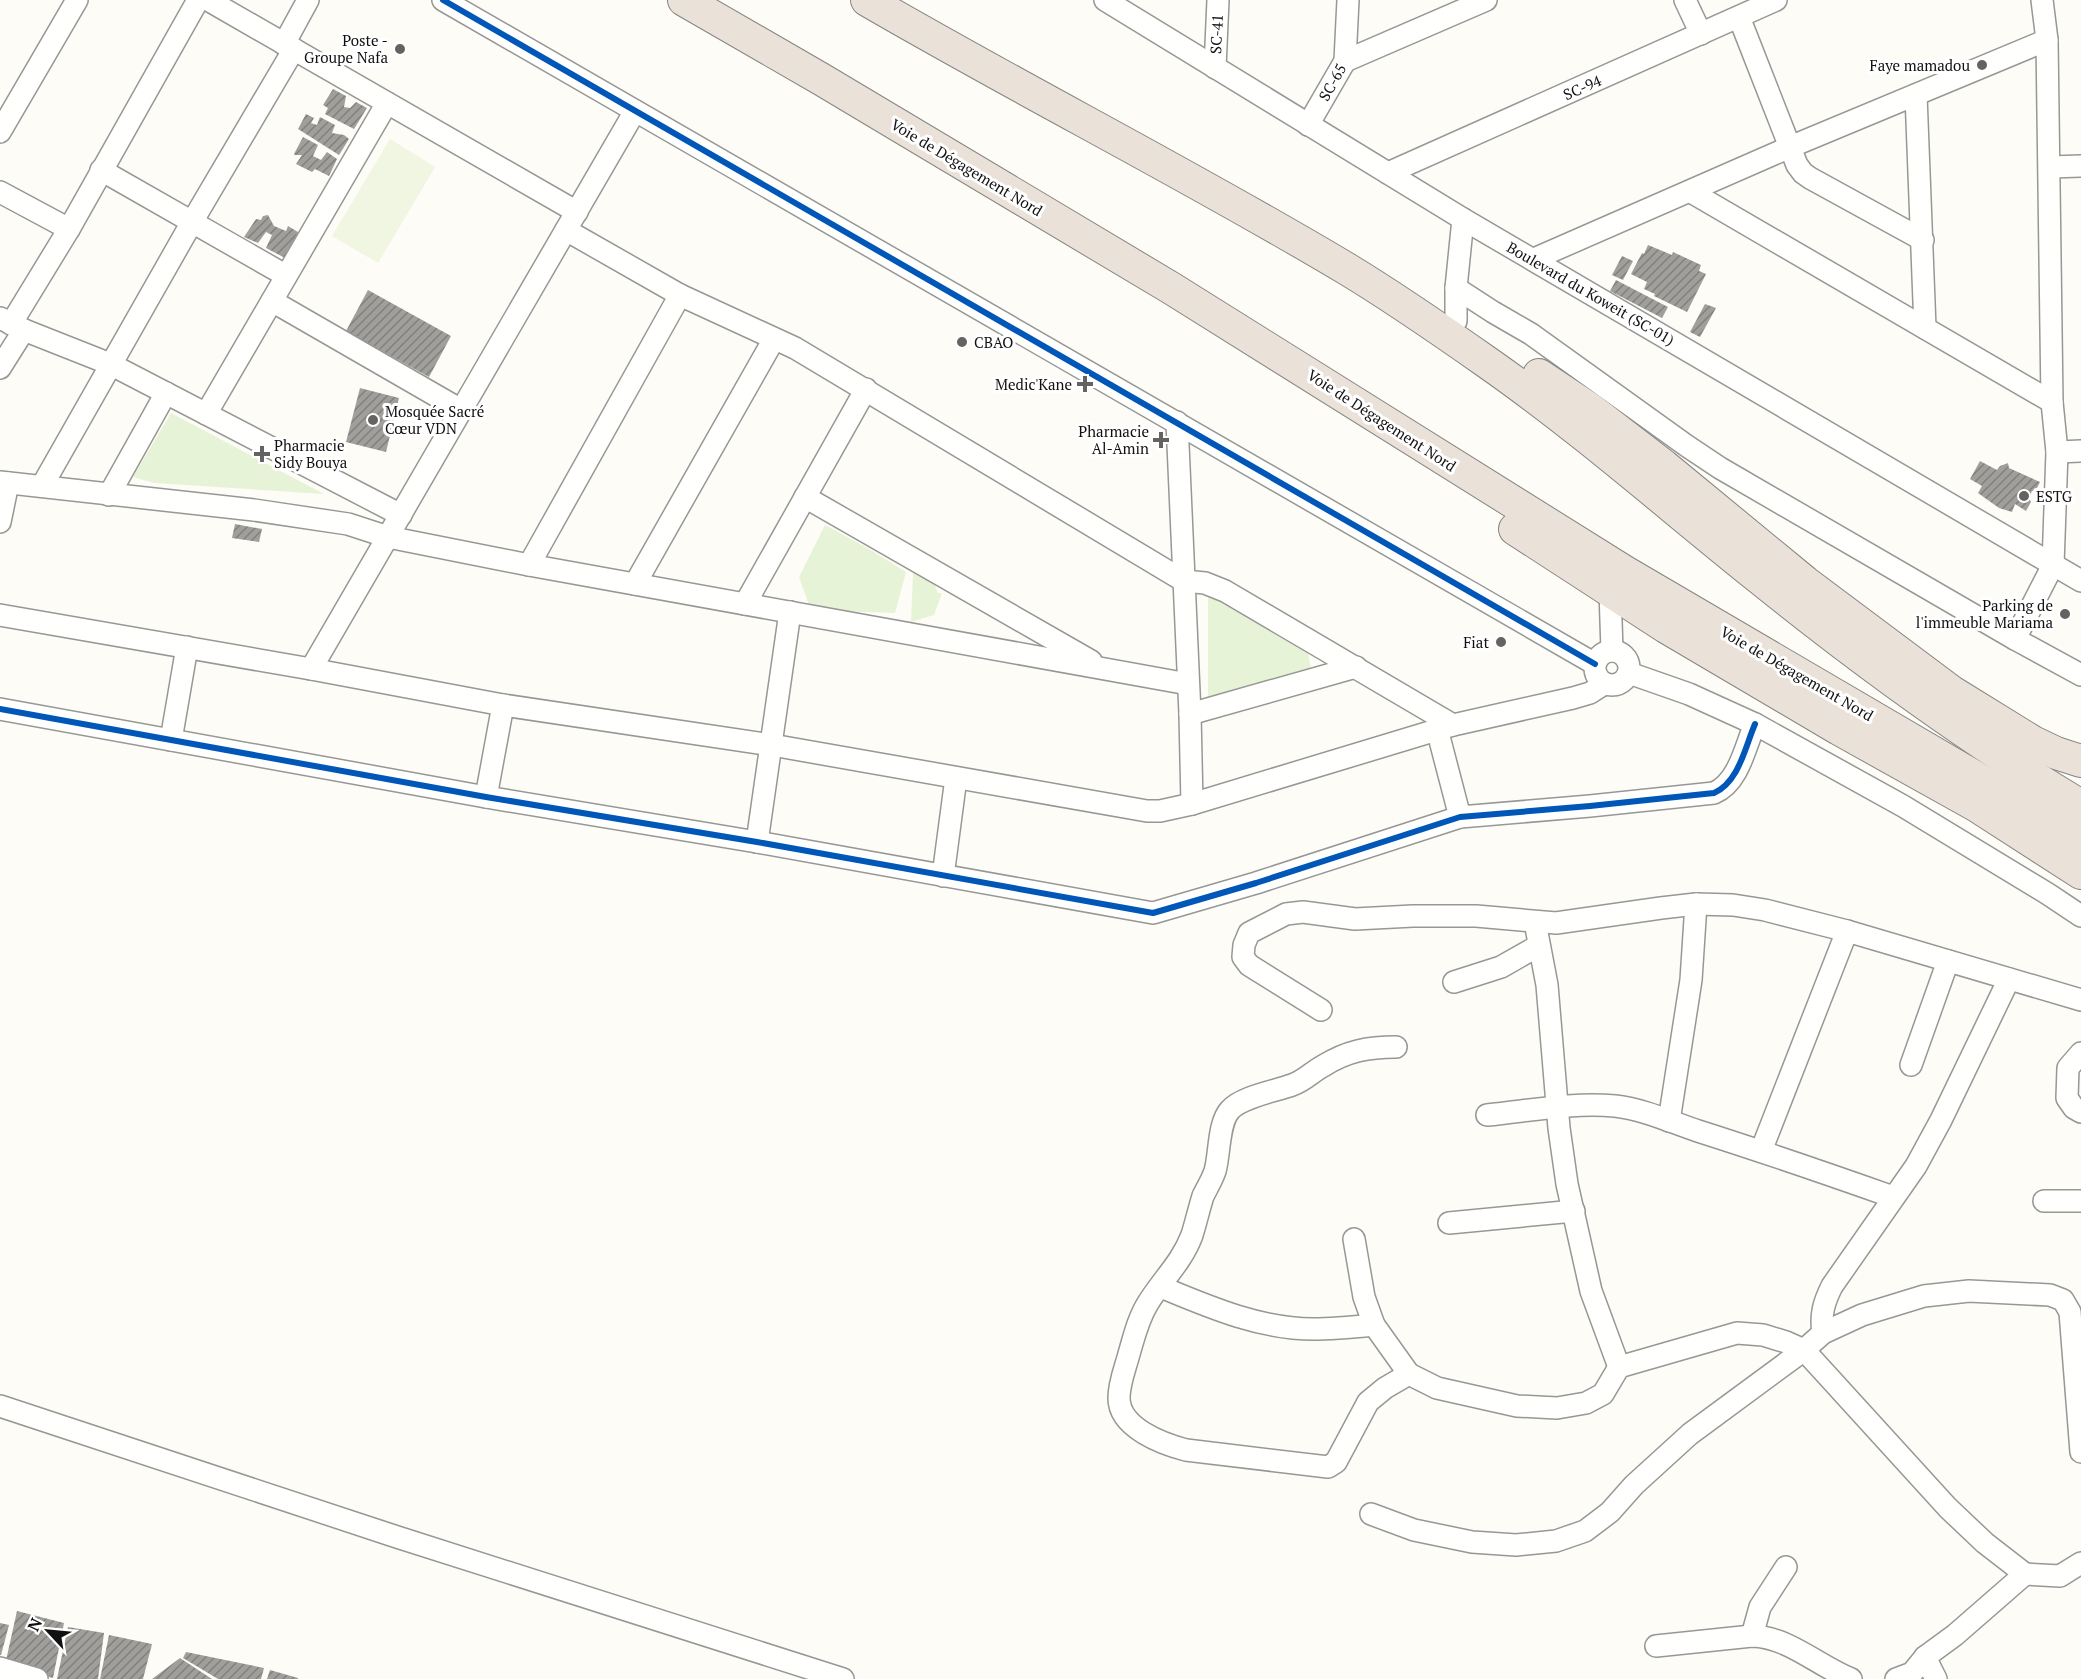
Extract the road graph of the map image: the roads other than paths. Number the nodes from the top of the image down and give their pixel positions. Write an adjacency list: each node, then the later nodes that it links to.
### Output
1 (77, 0): 25 (street)
2 (198, 0): 29 (street)
3 (208, 0): 18 (street)
4 (308, 0): 18 (street)
5 (443, 0): 23 (street)
6 (684, 0): 69 (highway, Voie de Dégagement Nord)
7 (867, 0): 33 (highway)
8 (1105, 0): 20 (street, Boulevard du Koweit (SC-01))
9 (1218, 0): 20 (street, SC-41)
10 (1348, 0): 19 (street, SC-65)
11 (1486, 0): 19 (street)
12 (1685, 0): 16 (street)
13 (1776, 0): 15 (street, SC-94)
14 (2042, 0): 17 (street)
15 (1739, 17): 16 (street, SC-94); 26 (street)
16 (1701, 33): 30 (street, SC-94)
17 (2047, 40): 21 (street); 28 (street)
18 (289, 47): 22 (street); 36 (street)
19 (1346, 61): 24 (street, SC-65)
20 (1215, 68): 24 (street, Boulevard du Koweit (SC-01))
21 (1916, 95): 26 (street); 39 (street)
22 (387, 103): 34 (street); 41 (street)
23 (635, 111): 34 (street); 56 (street)
24 (1308, 125): 30 (street, Boulevard du Koweit (SC-01))
25 (0, 132)
26 (1790, 147): 32 (street); 39 (street)
27 (2081, 166): 28 (street)
28 (2050, 167): 53 (street)
29 (101, 170): 36 (street); 37 (street)
30 (1388, 173): 35 (street, Boulevard du Koweit (SC-01))
31 (0, 192): 37 (street)
32 (1690, 192): 40 (street); 47 (street)
33 (1247, 211): 45 (highway); 97 (highway)
34 (577, 212): 38 (street)
35 (1463, 219): 40 (street, Boulevard du Koweit (SC-01)); 42 (street)
36 (192, 222): 41 (street); 49 (street)
37 (69, 229): 46 (street)
38 (566, 230): 43 (street); 54 (street)
39 (1923, 240): 47 (street)
40 (1534, 259): 67 (street, Boulevard du Koweit (SC-01))
41 (285, 275): 44 (street)
42 (1456, 288): 45 (street); 75 (street)
43 (680, 295): 48 (street); 66 (street)
44 (272, 300): 54 (street); 55 (street)
45 (1456, 321): 93 (highway)
46 (12, 324): 49 (street); 50 (street)
47 (1924, 328): 53 (street)
48 (774, 339): 51 (street); 71 (street)
49 (110, 364): 52 (street); 60 (street)
50 (0, 368)
51 (866, 389): 62 (street); 68 (street)
52 (166, 393): 55 (street); 61 (street)
53 (2052, 402): 58 (street)
54 (461, 410): 63 (street)
55 (206, 414): 63 (street)
56 (1177, 422): 68 (street); 78 (street)
57 (2081, 451): 58 (street)
58 (2057, 452): 67 (street)
59 (4, 483): 60 (street); 64 (street)
60 (42, 486): 61 (street)
61 (109, 495): 65 (street)
62 (805, 497): 72 (street); 79 (street)
63 (401, 515): 65 (street)
64 (0, 522)
65 (388, 537): 66 (street); 81 (street)
66 (529, 565): 71 (street)
67 (2053, 565): 70 (street, Boulevard du Koweit (SC-01)); 75 (street)
68 (1184, 581): 80 (street); 84 (street)
69 (1618, 581): 77 (street); 99 (highway, Voie de Dégagement Nord); 101 (highway)
70 (2081, 581)
71 (635, 584): 72 (street)
72 (745, 604): 73 (street)
73 (790, 612): 79 (street); 92 (street)
74 (0, 615): 76 (street)
75 (2015, 639): 83 (street)
76 (187, 647): 81 (street); 91 (street)
77 (1612, 651): 78 (street); 82 (street)
78 (1595, 664): 85 (street)
79 (1104, 668): 84 (street)
80 (1356, 668): 88 (street); 90 (street)
81 (311, 669): 86 (street)
82 (1629, 673): 85 (street); 89 (street)
83 (2081, 675)
84 (1188, 684): 88 (street)
85 (1604, 684): 90 (street)
86 (503, 705): 92 (street); 95 (street)
87 (0, 710): 91 (street)
88 (1190, 714): 96 (street)
89 (1755, 724): 98 (street); 104 (street)
90 (1445, 727): 96 (street); 98 (street)
91 (171, 740): 95 (street)
92 (772, 745): 94 (street); 100 (street)
93 (2081, 761)
94 (956, 778): 96 (street); 102 (street)
95 (486, 797): 100 (street)
96 (1192, 804)
97 (2081, 806)
98 (1460, 817): 102 (street)
99 (2081, 839)
100 (757, 842): 102 (street)
101 (2081, 873)
102 (943, 876)
103 (1696, 904): 105 (street); 106 (street); 119 (street)
104 (2081, 916)
105 (1535, 922): 107 (street); 112 (street)
106 (1847, 930): 108 (street); 120 (street)
107 (1538, 946): 110 (street); 116 (street)
108 (1948, 961): 109 (street); 115 (street)
109 (2009, 979): 111 (street); 121 (street)
110 (1454, 981)
111 (2081, 1000)
112 (1321, 1010)
113 (1396, 1047): 127 (street)
114 (2081, 1053): 117 (street)
115 (1911, 1065)
116 (1558, 1106): 118 (street); 119 (street); 124 (street)
117 (2081, 1112)
118 (1487, 1115)
119 (1669, 1121): 120 (street)
120 (1761, 1151): 121 (street)
121 (1893, 1197): 129 (street)
122 (2044, 1201): 123 (street)
123 (2081, 1201)
124 (1574, 1211): 125 (street); 131 (street)
125 (1449, 1224)
126 (1354, 1239): 128 (street)
127 (1161, 1287): 128 (street); 132 (street)
128 (1374, 1325): 132 (street)
129 (1823, 1333): 130 (street); 133 (street)
130 (1804, 1350): 131 (street); 136 (street); 139 (street)
131 (1619, 1367): 132 (street)
132 (1409, 1374)
133 (2079, 1390): 135 (street)
134 (0, 1406): 145 (street)
135 (2081, 1452)
136 (1371, 1514)
137 (2081, 1563): 139 (street)
138 (1786, 1567): 140 (street)
139 (2025, 1575): 142 (street)
140 (1752, 1636): 141 (street); 146 (street)
141 (1656, 1646)
142 (1925, 1658): 147 (street); 148 (street)
143 (0, 1668): 144 (street)
144 (37, 1679)
145 (843, 1679)
146 (1851, 1679)
147 (1896, 1679)
148 (1936, 1679)

